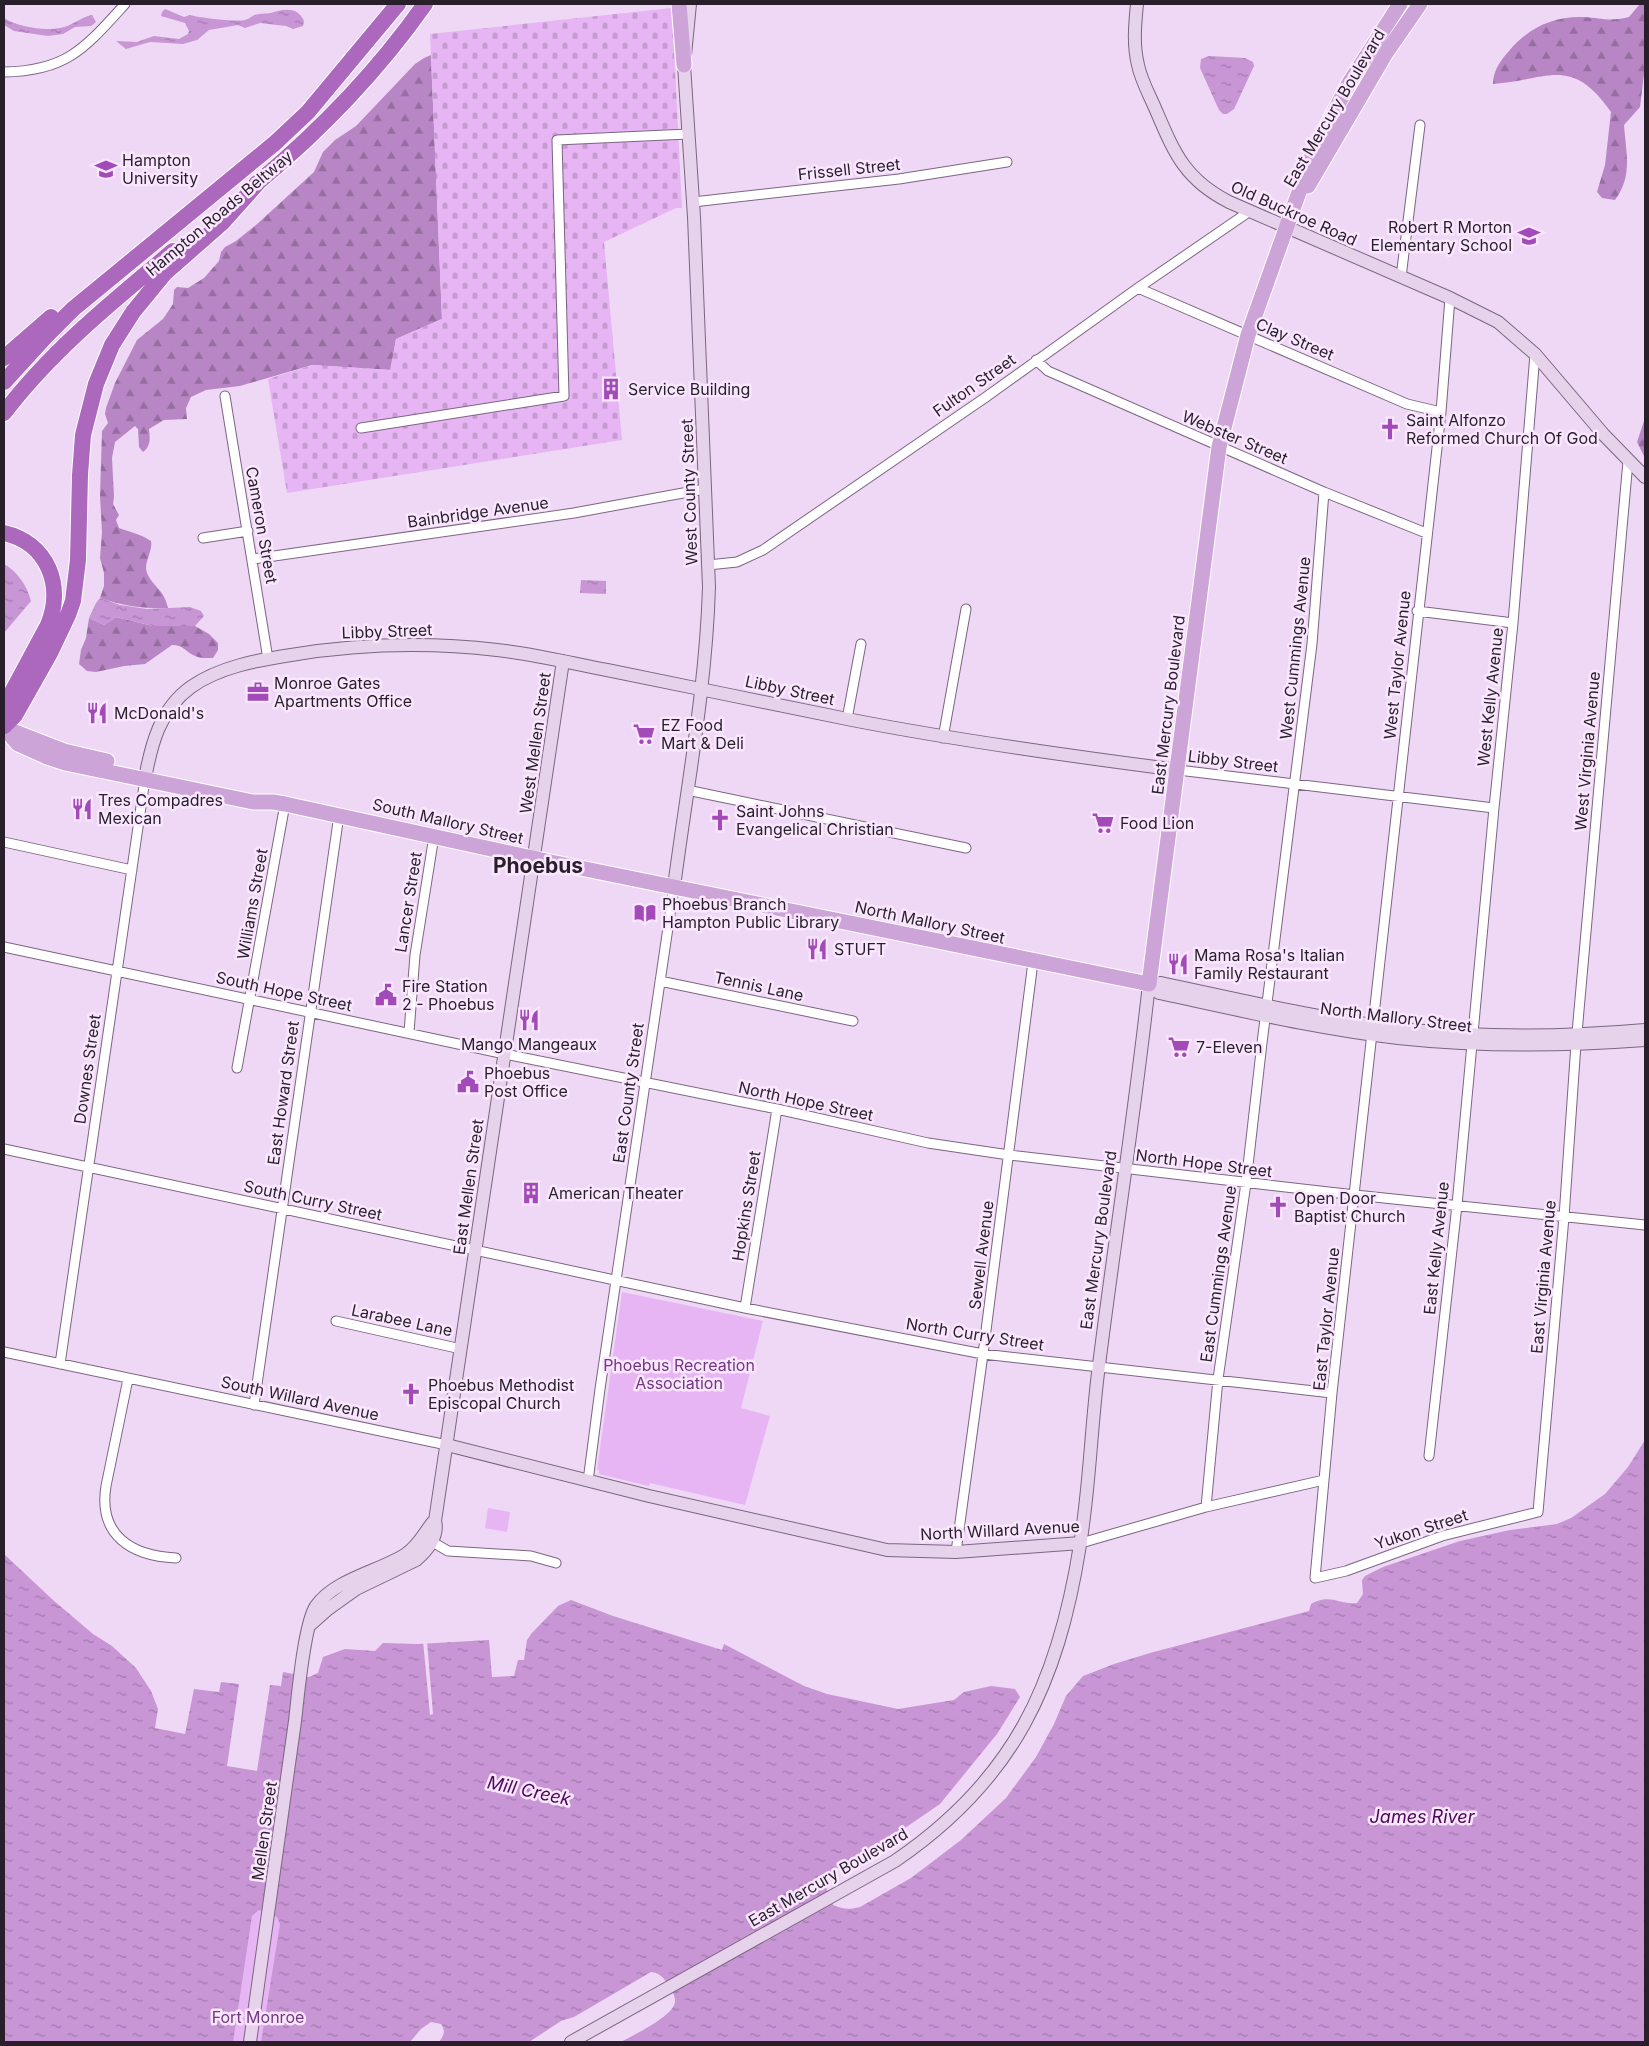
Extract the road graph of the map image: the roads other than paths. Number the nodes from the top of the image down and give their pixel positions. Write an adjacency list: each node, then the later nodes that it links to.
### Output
1 (125, 4): 13 (street)
2 (386, 4): 11 (highway)
3 (398, 4): 11 (highway, Hampton Roads Beltway)
4 (425, 4): 14 (highway, Hampton Roads Beltway)
5 (438, 4): 14 (highway)
6 (679, 4): 12 (main road)
7 (690, 4): 12 (main road, West County Street)
8 (1137, 4): 21 (main road, Old Buckroe Road)
9 (1420, 4): 20 (main road, East Mercury Boulevard)
10 (1396, 7): 20 (main road, East Mercury Boulevard)
11 (378, 28): 22 (highway, Hampton Roads Beltway)
12 (684, 65): 16 (main road, West County Street)
13 (4, 72)
14 (367, 78): 18 (highway, Hampton Roads Beltway)
15 (1420, 125): 24 (street)
16 (688, 134): 19 (main road, West County Street); 35 (street)
17 (1007, 162): 19 (street, Frissell Street)
18 (263, 177): 34 (highway, Hampton Roads Beltway); 56 (highway)
19 (693, 202): 39 (main road, West County Street)
20 (1295, 206): 23 (main road, East Mercury Boulevard)
21 (1250, 212): 23 (main road, Old Buckroe Road); 25 (street, Fulton Street)
22 (179, 221): 29 (highway); 31 (highway, Hampton Roads Beltway)
23 (1287, 228): 24 (main road, Old Buckroe Road); 27 (main road, East Mercury Boulevard)
24 (1401, 277): 26 (main road, Old Buckroe Road)
25 (1138, 288): 27 (street, Clay Street); 30 (street, Fulton Street)
26 (1450, 298): 28 (main road, Old Buckroe Road); 33 (street, West Taylor Avenue)
27 (1248, 335): 33 (street, Clay Street); 36 (main road, East Mercury Boulevard)
28 (1535, 354): 37 (main road, Old Buckroe Road); 49 (street, West Kelly Avenue)
29 (4, 358)
30 (1036, 360): 36 (street, Webster Street); 46 (street, Fulton Street)
31 (4, 382)
32 (226, 396): 41 (street, Cameron Street)
33 (1441, 412): 43 (street, West Taylor Avenue)
34 (4, 413)
35 (361, 428)
36 (1219, 446): 40 (street, Webster Street); 58 (main road, East Mercury Boulevard)
37 (1628, 460): 38 (main road, Old Buckroe Road); 85 (street, West Virginia Avenue)
38 (1645, 477)
39 (706, 489): 45 (street, Bainbridge Avenue); 46 (main road, West County Street)
40 (1324, 492): 43 (street, Webster Street); 60 (street, West Cummings Avenue)
41 (248, 531): 44 (street); 45 (street, Cameron Street)
42 (4, 533): 54 (highway)
43 (1426, 533): 48 (street, West Taylor Avenue)
44 (203, 538)
45 (254, 559): 51 (street, Cameron Street)
46 (708, 565): 53 (main road, West County Street)
47 (966, 608): 57 (street)
48 (1417, 611): 49 (street); 62 (street, West Taylor Avenue)
49 (1513, 623): 64 (street, West Kelly Avenue)
50 (861, 644): 55 (street)
51 (268, 659): 52 (main road, Libby Street); 59 (main road, Libby Street)
52 (563, 661): 53 (main road, Libby Street); 69 (main road, West Mellen Street)
53 (701, 688): 55 (main road, Libby Street); 61 (main road, West County Street)
54 (4, 707)
55 (847, 719): 57 (main road, Libby Street)
56 (4, 727): 59 (main road, South Mallory Street)
57 (943, 738): 58 (main road, Libby Street)
58 (1178, 770): 60 (street, Libby Street); 76 (main road, East Mercury Boulevard)
59 (146, 774): 63 (main road, South Mallory Street); 70 (street, Downes Street)
60 (1295, 785): 62 (street, Libby Street); 79 (street, West Cummings Avenue)
61 (687, 790): 68 (street); 71 (main road, West County Street)
62 (1398, 797): 64 (street, Libby Street); 81 (street, West Taylor Avenue)
63 (279, 803): 65 (main road, South Mallory Street); 77 (street, Williams Street)
64 (1494, 808): 84 (street, West Kelly Avenue)
65 (339, 815): 66 (main road, South Mallory Street); 78 (street, East Howard Street)
66 (434, 836): 69 (main road, South Mallory Street); 83 (street, Lancer Street)
67 (4, 842): 70 (street)
68 (966, 848)
69 (534, 859): 71 (main road, South Mallory Street); 87 (main road, East Mellen Street)
70 (132, 870): 74 (street, Downes Street)
71 (674, 887): 73 (main road, North Mallory Street); 75 (street, East County Street)
72 (4, 947): 74 (street, South Hope Street)
73 (1033, 962): 76 (main road, North Mallory Street); 92 (street, Sewell Avenue)
74 (116, 971): 77 (street, South Hope Street); 93 (street, Downes Street)
75 (660, 981): 80 (street, Tennis Lane); 89 (street, East County Street)
76 (1149, 984): 79 (main road, North Mallory Street); 94 (main road, East Mercury Boulevard)
77 (249, 999): 78 (street, South Hope Street); 88 (street, Williams Street)
78 (310, 1011): 83 (street, South Hope Street); 98 (street, East Howard Street)
79 (1266, 1011): 81 (main road, North Mallory Street); 95 (street, East Cummings Avenue)
80 (853, 1021)
81 (1373, 1029): 84 (main road, North Mallory Street); 96 (street, East Taylor Avenue)
82 (1645, 1030): 85 (main road, North Mallory Street)
83 (409, 1032): 87 (street, South Hope Street)
84 (1472, 1038): 85 (main road, North Mallory Street); 97 (street, East Kelly Avenue)
85 (1577, 1039): 86 (main road, North Mallory Street); 99 (street, East Virginia Avenue)
86 (1645, 1040)
87 (505, 1054): 89 (street, South Hope Street); 101 (main road, East Mellen Street)
88 (237, 1068)
89 (645, 1082): 90 (street, North Hope Street); 102 (street, East County Street)
90 (777, 1109): 92 (street, North Hope Street); 103 (street, Hopkins Street)
91 (4, 1149): 93 (street, South Curry Street)
92 (1009, 1156): 94 (street, North Hope Street); 107 (street, Sewell Avenue)
93 (88, 1167): 98 (street, South Curry Street); 108 (street, Downes Street)
94 (1126, 1168): 95 (street, North Hope Street); 109 (main road, East Mercury Boulevard)
95 (1246, 1183): 96 (street, North Hope Street); 111 (street, East Cummings Avenue)
96 (1355, 1196): 97 (street, North Hope Street); 112 (street, East Taylor Avenue)
97 (1456, 1205): 99 (street, North Hope Street); 115 (street, East Kelly Avenue)
98 (282, 1208): 101 (street, South Curry Street); 113 (street, East Howard Street)
99 (1564, 1217): 100 (street, North Hope Street); 119 (street, East Virginia Avenue)
100 (1645, 1225)
101 (476, 1250): 102 (street, South Curry Street); 105 (main road, East Mellen Street)
102 (616, 1280): 103 (street, North Curry Street); 117 (street, East County Street)
103 (745, 1308): 107 (street, North Curry Street)
104 (336, 1321): 105 (street, Larabee Lane)
105 (461, 1348): 114 (main road, East Mellen Street)
106 (4, 1352): 108 (street, South Willard Avenue)
107 (983, 1354): 109 (street, North Curry Street); 122 (street, Sewell Avenue)
108 (60, 1364): 110 (street, South Willard Avenue)
109 (1099, 1366): 111 (street, North Curry Street); 121 (main road, East Mercury Boulevard)
110 (128, 1379): 113 (street, South Willard Avenue); 123 (street)
111 (1218, 1379): 112 (street, North Curry Street); 118 (street, East Cummings Avenue)
112 (1332, 1392): 116 (street, East Taylor Avenue)
113 (254, 1405): 114 (street, South Willard Avenue)
114 (447, 1445): 117 (main road, South Willard Avenue); 120 (main road, East Mellen Street)
115 (1429, 1456)
116 (1324, 1480): 118 (street, North Willard Avenue); 125 (street, East Taylor Avenue)
117 (588, 1481): 122 (main road, North Willard Avenue)
118 (1206, 1508): 121 (street, North Willard Avenue)
119 (1538, 1512): 125 (street, Yukon Street)
120 (428, 1539): 124 (street); 126 (main road, Mellen Street)
121 (1081, 1543): 122 (main road, North Willard Avenue); 127 (main road, East Mercury Boulevard)
122 (956, 1552)
123 (176, 1558)
124 (556, 1563)
125 (1315, 1578)
126 (250, 2042)
127 (571, 2042)

